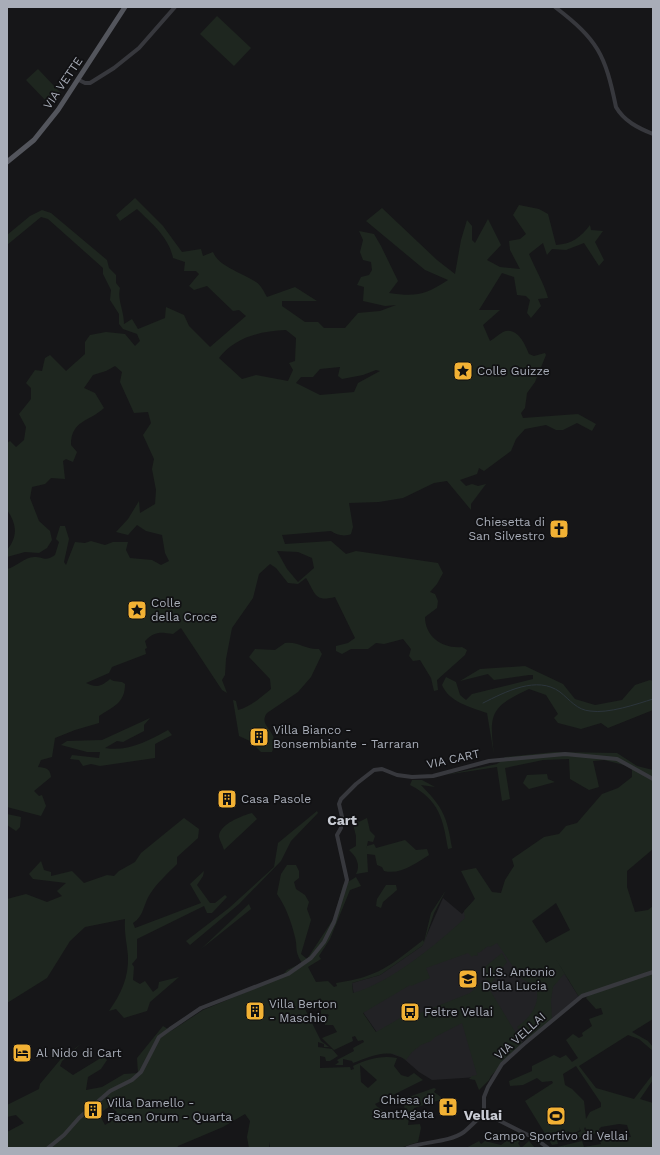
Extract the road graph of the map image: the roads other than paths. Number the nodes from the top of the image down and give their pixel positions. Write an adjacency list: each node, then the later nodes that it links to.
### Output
1 (125, 7): 4 (main road, VIA VETTE)
2 (175, 7): 4 (street)
3 (555, 7): 5 (street)
4 (79, 80): 6 (main road, VIA VETTE)
5 (653, 134)
6 (7, 162)
7 (653, 779): 10 (street, VIA CART)
8 (653, 972): 9 (street, VIA VELLAI)
9 (484, 1113): 11 (street); 12 (street)
10 (48, 1148)
11 (407, 1148)
12 (548, 1148)

